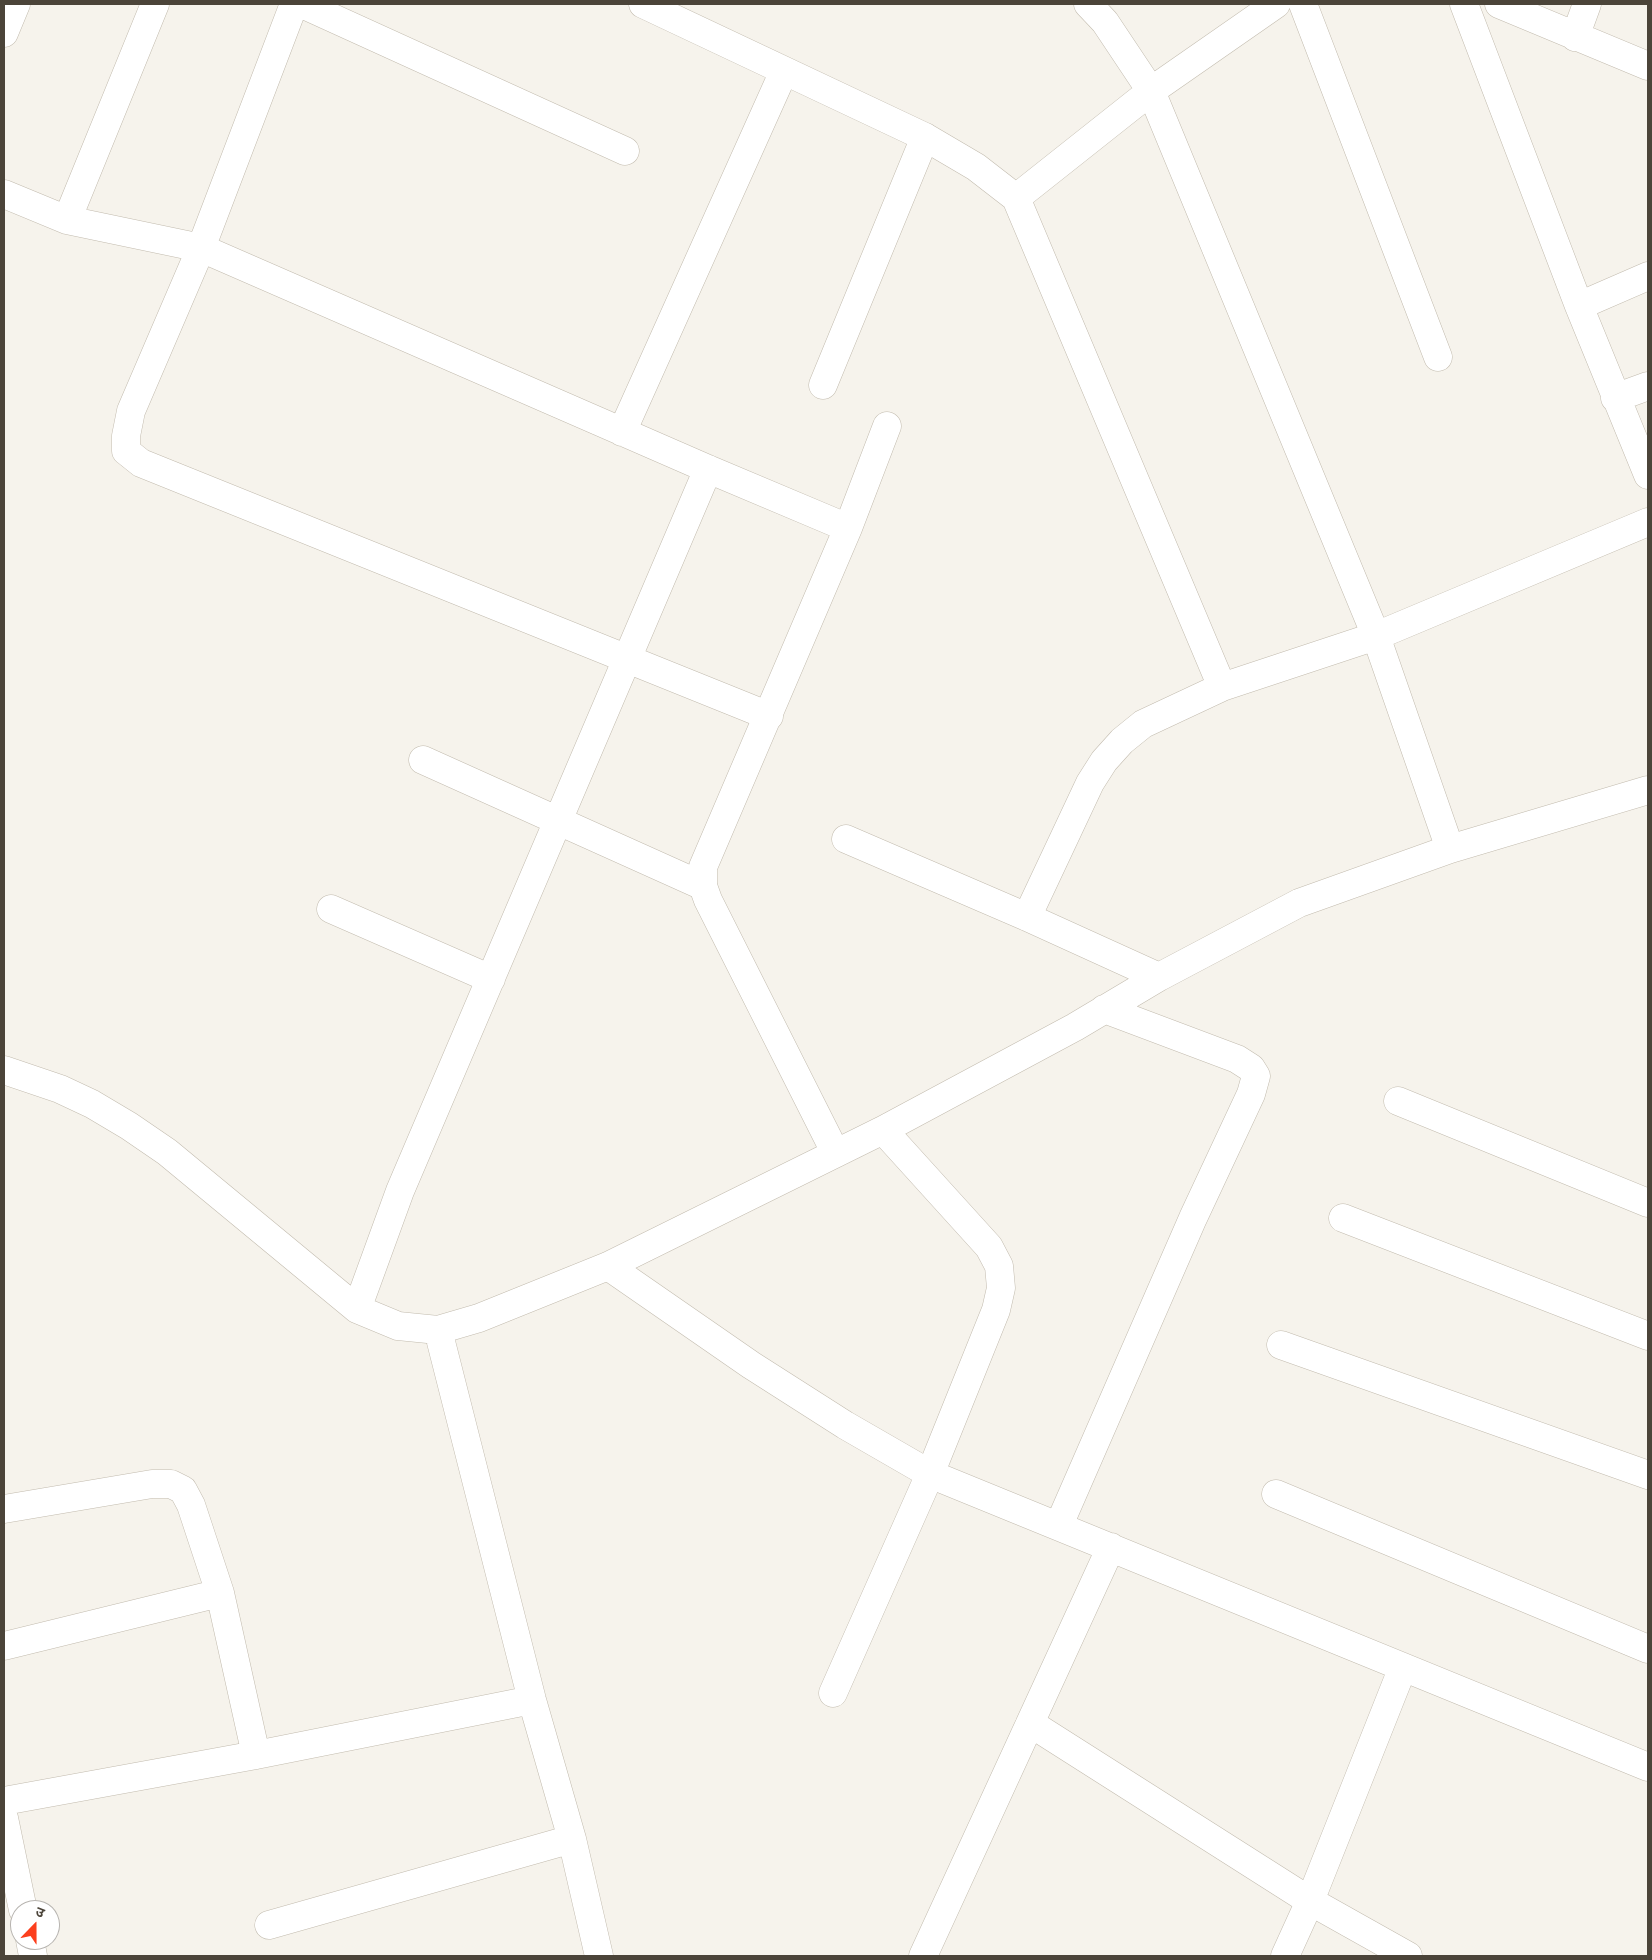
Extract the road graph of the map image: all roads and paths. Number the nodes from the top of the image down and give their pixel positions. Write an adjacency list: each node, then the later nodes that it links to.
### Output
1 (16, 4): 12 (street)
2 (155, 4): 21 (street)
3 (294, 4): 22 (street)
4 (302, 4): 18 (street)
5 (643, 4): 15 (street)
6 (1088, 4): 16 (street)
7 (1276, 4): 16 (street)
8 (1302, 4): 25 (street)
9 (1464, 4): 24 (street)
10 (1499, 4): 13 (street)
11 (1587, 4): 13 (street)
12 (4, 33)
13 (1575, 37): 14 (street)
14 (1648, 66)
15 (784, 71): 17 (street); 30 (street)
16 (1151, 91): 20 (street); 35 (street)
17 (925, 137): 20 (street); 26 (street)
18 (625, 151)
19 (4, 194): 21 (street)
20 (1016, 198): 37 (street)
21 (67, 220): 22 (street)
22 (201, 248): 30 (street); 36 (street)
23 (1648, 276): 24 (street)
24 (1578, 306): 28 (street)
25 (1438, 357)
26 (823, 385)
27 (1648, 386): 28 (street)
28 (1615, 398): 32 (street)
29 (887, 426): 34 (street)
30 (622, 432): 31 (street)
31 (708, 469): 34 (street); 36 (street)
32 (1648, 475)
33 (1648, 522): 35 (street)
34 (848, 528): 38 (street)
35 (1376, 636): 37 (street); 43 (street)
36 (627, 658): 38 (street); 41 (street)
37 (1222, 687): 46 (street)
38 (768, 716): 44 (street)
39 (423, 760): 41 (street)
40 (1648, 790): 43 (street)
41 (559, 822): 44 (street); 48 (street)
42 (846, 840): 46 (street)
43 (1450, 849): 47 (street)
44 (703, 886): 53 (street)
45 (331, 909): 48 (street)
46 (1027, 917): 47 (street)
47 (1159, 977): 49 (street)
48 (491, 979): 57 (street)
49 (1104, 1010): 52 (street); 65 (street)
50 (4, 1070): 57 (street)
51 (1398, 1101): 54 (street)
52 (882, 1130): 53 (street); 61 (street)
53 (835, 1152): 56 (street)
54 (1648, 1203)
55 (1343, 1218): 59 (street)
56 (608, 1266): 58 (street); 61 (street)
57 (356, 1309): 58 (street)
58 (438, 1330): 72 (street)
59 (1648, 1336)
60 (1281, 1345): 62 (street)
61 (930, 1474): 65 (street); 71 (street)
62 (1648, 1475)
63 (1276, 1494): 69 (street)
64 (4, 1509): 67 (street)
65 (1059, 1525): 66 (street)
66 (1112, 1547): 70 (street); 73 (street)
67 (220, 1593): 68 (street); 74 (street)
68 (4, 1646)
69 (1648, 1649)
70 (1403, 1667): 75 (street); 80 (street)
71 (833, 1693)
72 (532, 1700): 74 (street); 78 (street)
73 (1030, 1722): 80 (street); 83 (street)
74 (256, 1756): 76 (street)
75 (1648, 1767)
76 (4, 1801)
77 (4, 1818): 79 (street)
78 (572, 1839): 81 (street); 82 (street)
79 (22, 1900)
80 (1310, 1901): 84 (street); 85 (street)
81 (269, 1925)
82 (599, 1956)
83 (923, 1956)
84 (1285, 1956)
85 (1408, 1956)

